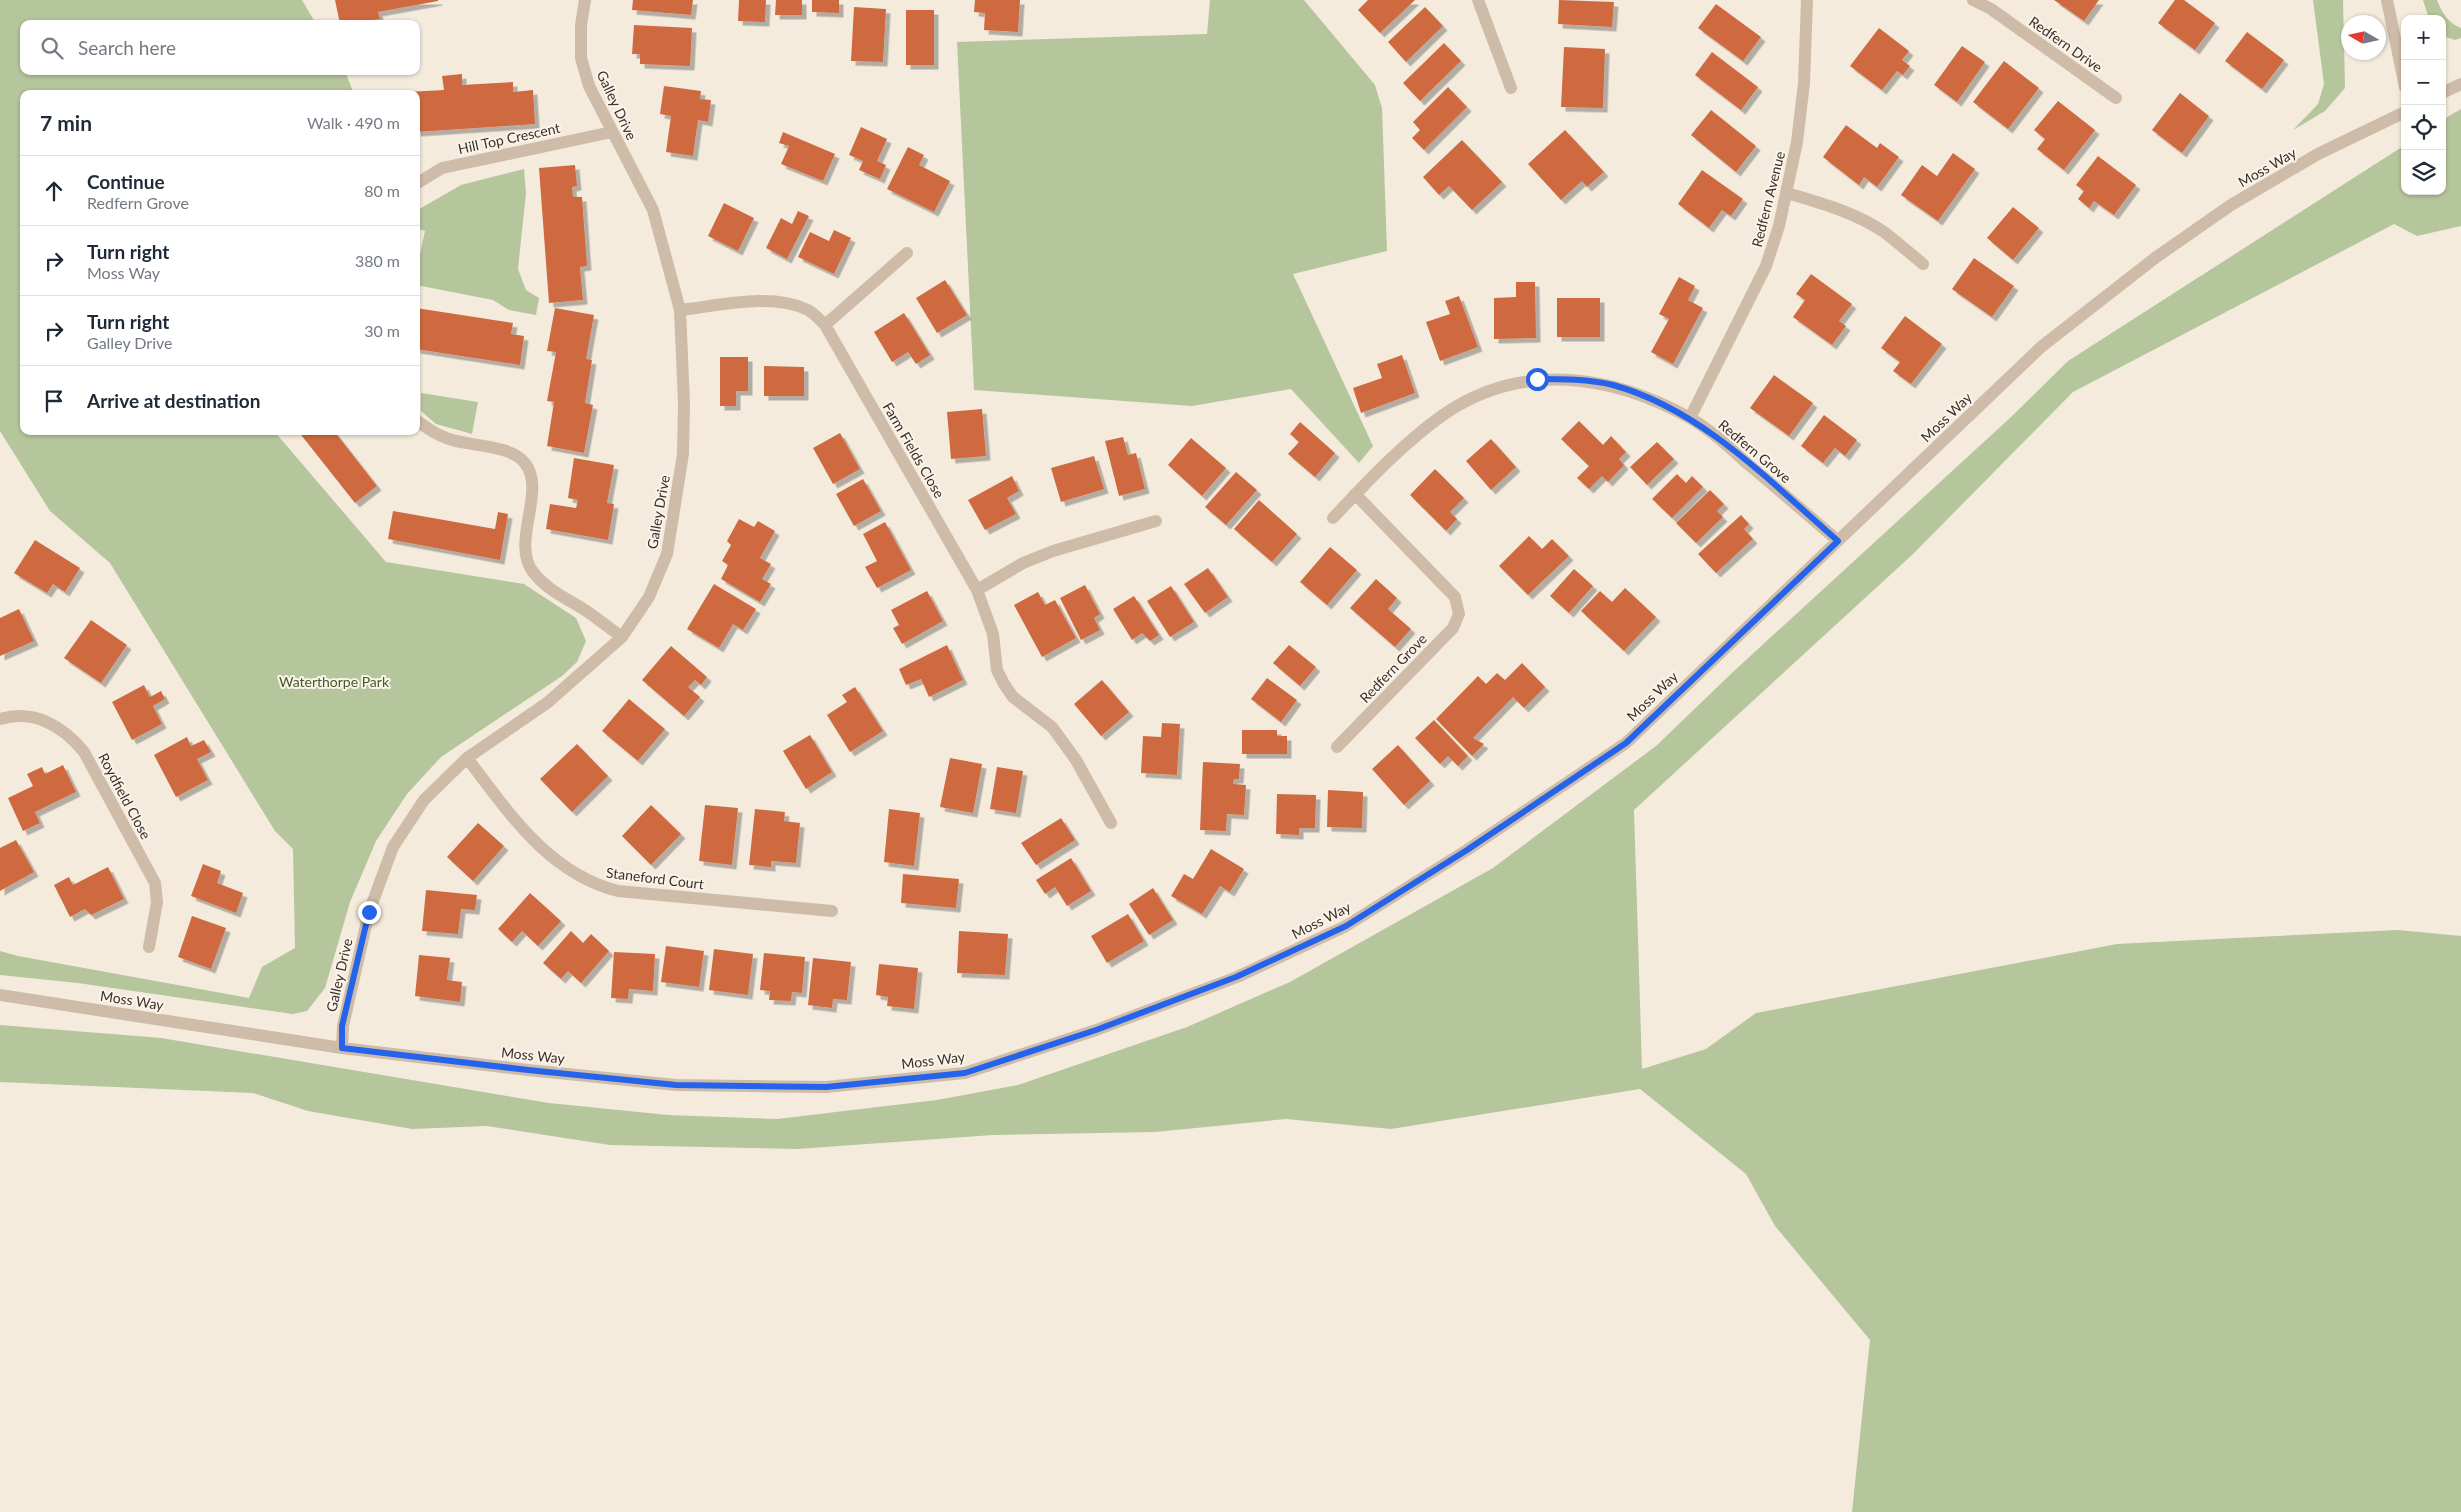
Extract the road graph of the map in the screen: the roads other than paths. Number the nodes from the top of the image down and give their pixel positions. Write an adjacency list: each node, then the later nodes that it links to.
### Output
1 (585, 0): 12 (street, Galley Drive)
2 (1478, 0): 8 (street)
3 (1807, 0): 14 (street, Redfern Avenue)
4 (1973, 0): 10 (street, Redfern Drive)
5 (2387, 0): 6 (street)
6 (2401, 68)
7 (2461, 84): 9 (street)
8 (1511, 88)
9 (2446, 91)
10 (2116, 98)
11 (2401, 114): 24 (street, Moss Way)
12 (612, 132): 13 (street, Hill Top Crescent); 17 (street, Galley Drive)
13 (420, 182)
14 (1787, 193): 16 (street); 19 (street, Redfern Avenue)
15 (907, 253): 18 (street)
16 (1923, 264)
17 (680, 310): 18 (street, Farm Fields Close); 26 (street, Galley Drive)
18 (826, 325): 25 (street, Farm Fields Close)
19 (1690, 418): 21 (street, Redfern Grove); 24 (street, Redfern Grove)
20 (420, 423): 26 (street)
21 (1355, 494): 22 (street, Redfern Grove); 28 (street, Redfern Grove)
22 (1333, 518)
23 (1156, 521): 25 (street)
24 (1838, 541): 34 (street, Moss Way)
25 (977, 590): 30 (street, Farm Fields Close)
26 (622, 637): 29 (street, Galley Drive)
27 (0, 719): 32 (street, Roydfield Close)
28 (1337, 747)
29 (467, 758): 31 (street, Staneford Court); 34 (street, Galley Drive)
30 (1111, 823)
31 (832, 912)
32 (148, 946)
33 (0, 995): 34 (street, Moss Way)
34 (342, 1048)

